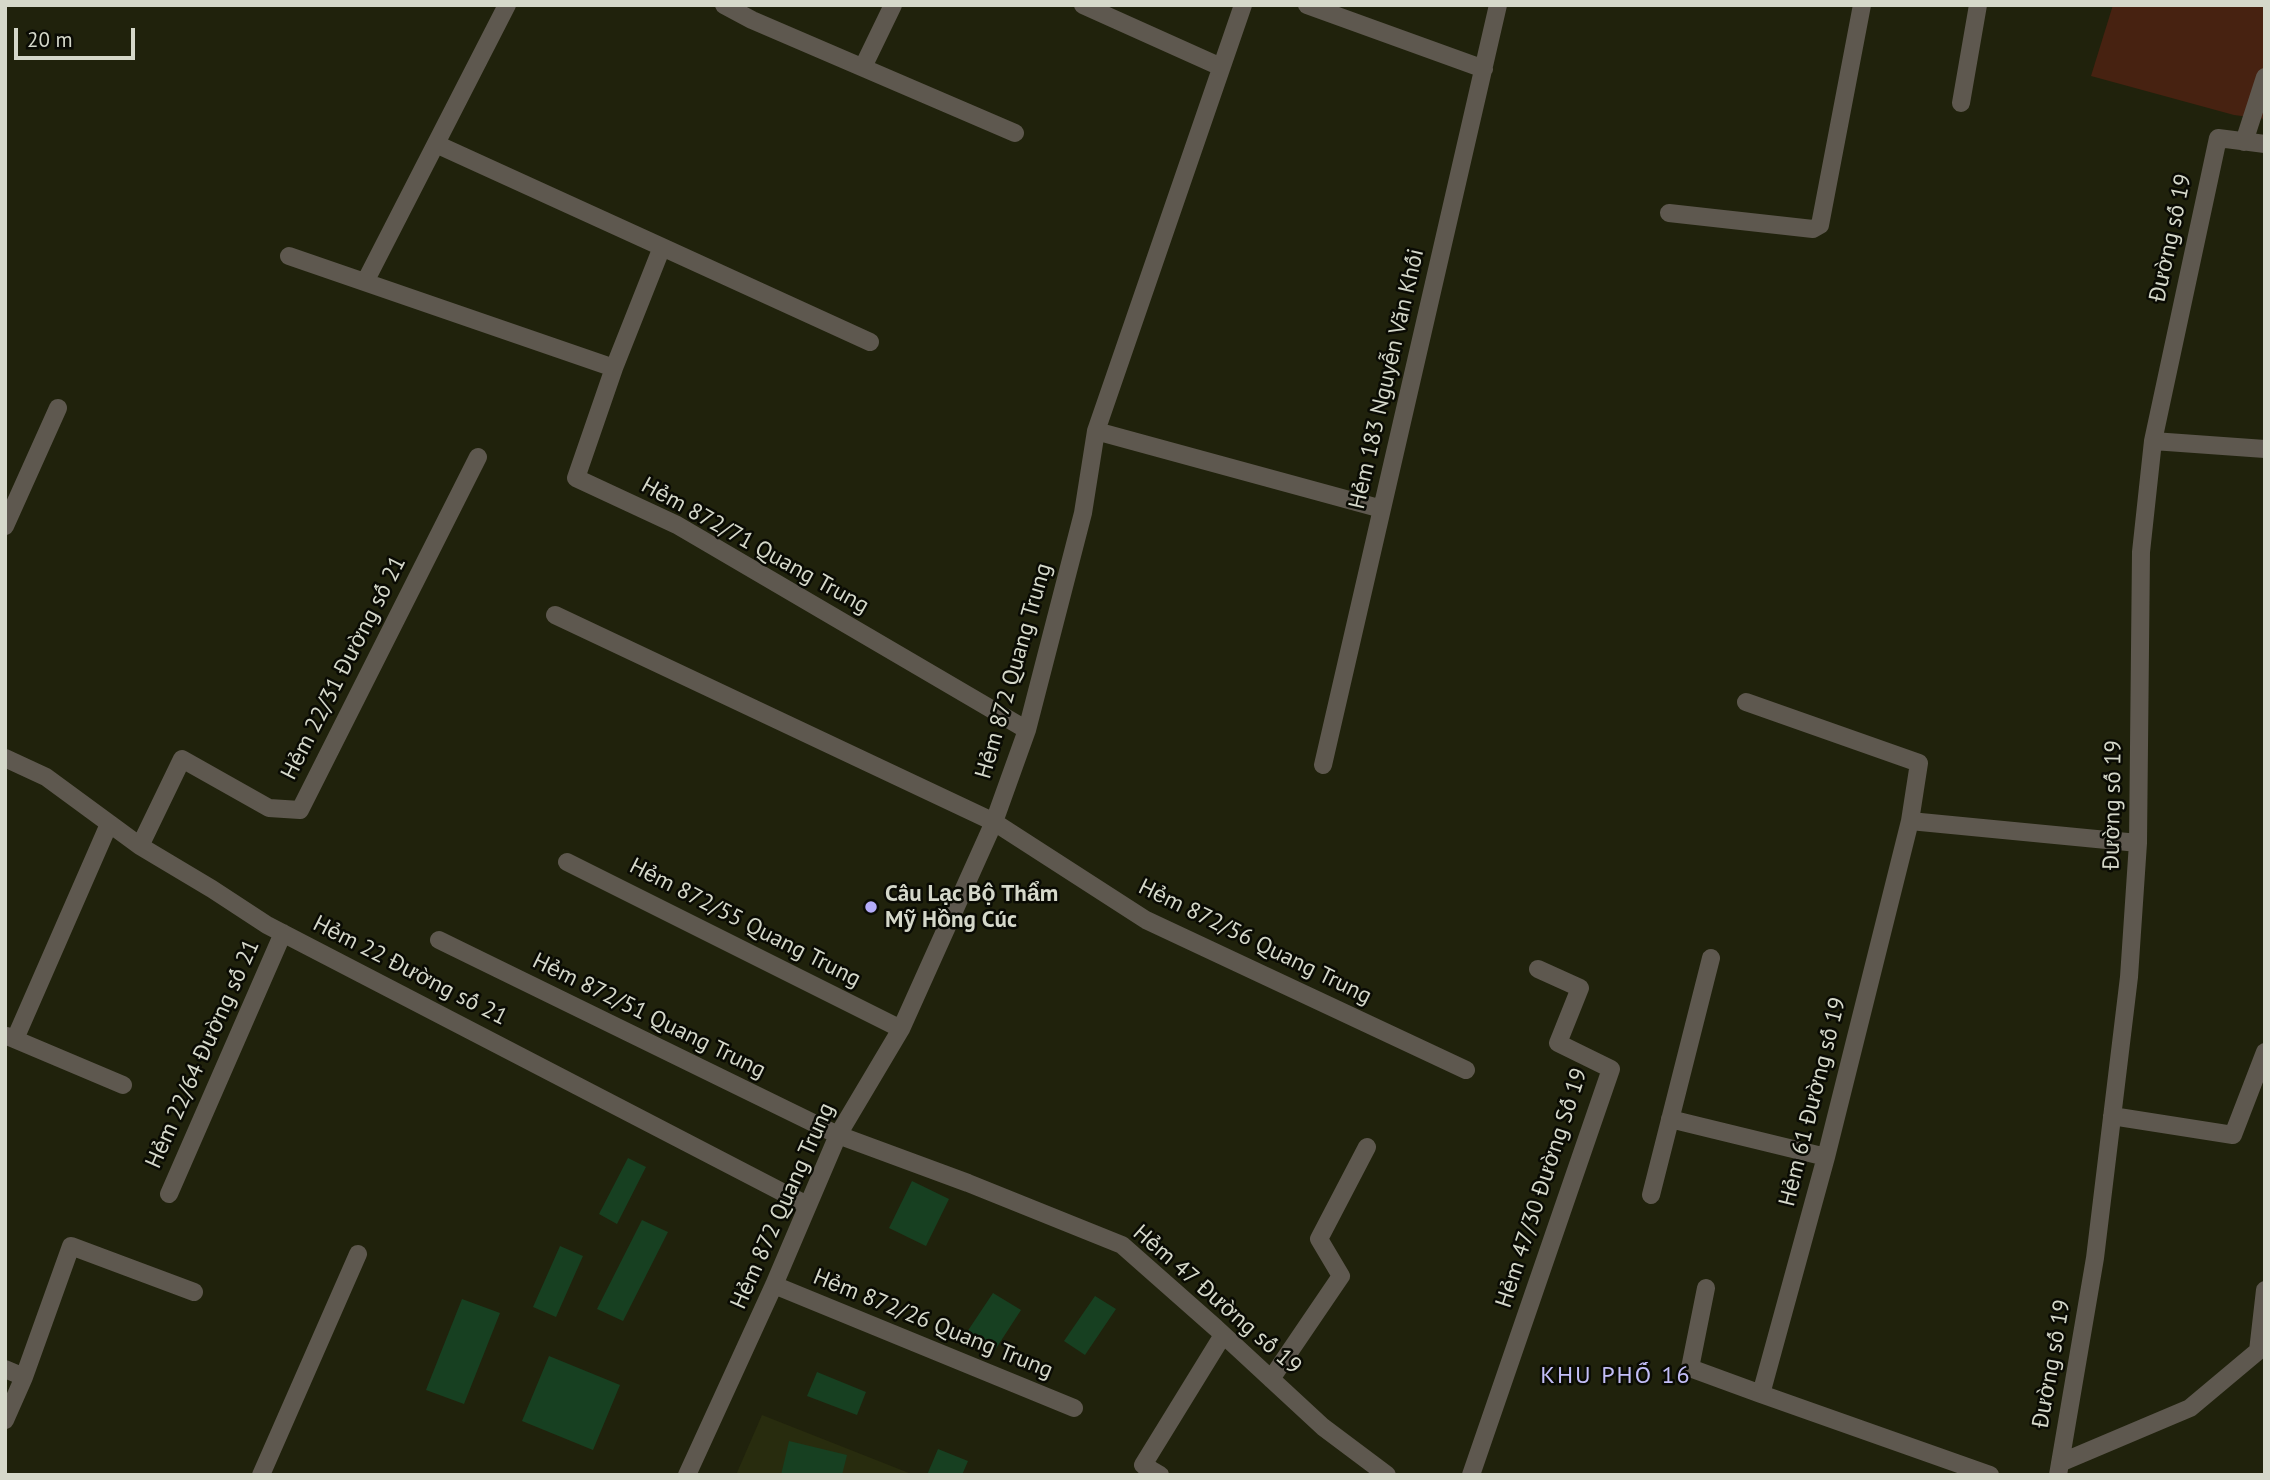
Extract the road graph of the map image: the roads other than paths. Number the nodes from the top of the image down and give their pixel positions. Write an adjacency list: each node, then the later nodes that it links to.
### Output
1 (507, 5): 17 (street)
2 (724, 5): 10 (street)
3 (893, 5): 10 (street)
4 (1083, 5): 11 (street)
5 (1242, 5): 11 (street, Hẻm 872 Quang Trung)
6 (1307, 5): 12 (street)
7 (1498, 5): 12 (street, Hẻm 183 Nguyễn Văn Khối)
8 (1862, 5): 19 (street)
9 (1978, 5): 14 (street)
10 (863, 67): 15 (street)
11 (1221, 67): 26 (street, Hẻm 872 Quang Trung)
12 (1484, 69): 30 (street, Hẻm 183 Nguyễn Văn Khối)
13 (2265, 77): 16 (street)
14 (1961, 103)
15 (1015, 133)
16 (2244, 142): 18 (street); 27 (street, Đường số 19)
17 (436, 144): 20 (street); 22 (street)
18 (2265, 144)
19 (1669, 213)
20 (662, 247): 23 (street); 24 (street, Hẻm 872/71 Quang Trung)
21 (289, 256): 22 (street)
22 (365, 282): 24 (street)
23 (870, 342)
24 (614, 368): 34 (street, Hẻm 872/71 Quang Trung)
25 (58, 408): 31 (street)
26 (1096, 431): 30 (street); 34 (street, Hẻm 872 Quang Trung)
27 (2153, 441): 28 (street); 40 (street, Đường số 19)
28 (2265, 449)
29 (478, 457): 41 (street, Hẻm 22/31 Đường số 21)
30 (1382, 509): 36 (street, Hẻm 183 Nguyễn Văn Khối)
31 (5, 526)
32 (555, 615): 38 (street, Hẻm 872/56 Quang Trung)
33 (1746, 702): 37 (street, Hẻm 61 Đường số 19)
34 (1027, 730): 38 (street, Hẻm 872 Quang Trung)
35 (5, 758): 39 (street, Hẻm 22 Đường số 21)
36 (1323, 765)
37 (1910, 821): 40 (street); 56 (street, Hẻm 61 Đường số 19)
38 (994, 822): 47 (street, Hẻm 872 Quang Trung); 50 (street, Hẻm 872/56 Quang Trung)
39 (109, 824): 41 (street, Hẻm 22 Đường số 21); 48 (street)
40 (2138, 843): 52 (street, Đường số 19)
41 (140, 846): 43 (street, Hẻm 22 Đường số 21)
42 (568, 862): 47 (street, Hẻm 872/55 Quang Trung)
43 (283, 933): 57 (street, Hẻm 22/64 Đường số 21); 59 (street, Hẻm 22 Đường số 21)
44 (439, 940): 54 (street, Hẻm 872/51 Quang Trung)
45 (1711, 958): 53 (street)
46 (1538, 969): 77 (street, Hẻm 47/30 Đường Số 19)
47 (901, 1029): 54 (street, Hẻm 872 Quang Trung)
48 (10, 1037): 51 (street)
49 (2265, 1052): 52 (street)
50 (1466, 1070)
51 (123, 1085)
52 (2112, 1116): 72 (street, Đường số 19)
53 (1670, 1119): 56 (street); 58 (street)
54 (838, 1135): 59 (street, Hẻm 872 Quang Trung); 65 (street, Hẻm 47 Đường số 19)
55 (1367, 1147): 68 (street)
56 (1826, 1157): 69 (street, Hẻm 61 Đường số 19)
57 (169, 1194)
58 (1651, 1195)
59 (807, 1205): 61 (street, Hẻm 872 Quang Trung)
60 (358, 1254): 73 (street)
61 (774, 1285): 70 (street, Hẻm 872/26 Quang Trung); 74 (street, Hẻm 872 Quang Trung)
62 (1706, 1288): 69 (street)
63 (2265, 1290): 72 (street)
64 (194, 1292): 67 (street)
65 (1223, 1335): 68 (street, Hẻm 47 Đường số 19); 75 (street)
66 (5, 1369): 67 (street)
67 (24, 1377): 71 (street)
68 (1271, 1379): 76 (street, Hẻm 47 Đường số 19)
69 (1761, 1394): 78 (street)
70 (1074, 1408)
71 (5, 1420)
72 (2059, 1469)
73 (261, 1475)
74 (687, 1475)
75 (1160, 1475)
76 (1387, 1475)
77 (1471, 1475)
78 (1990, 1475)

